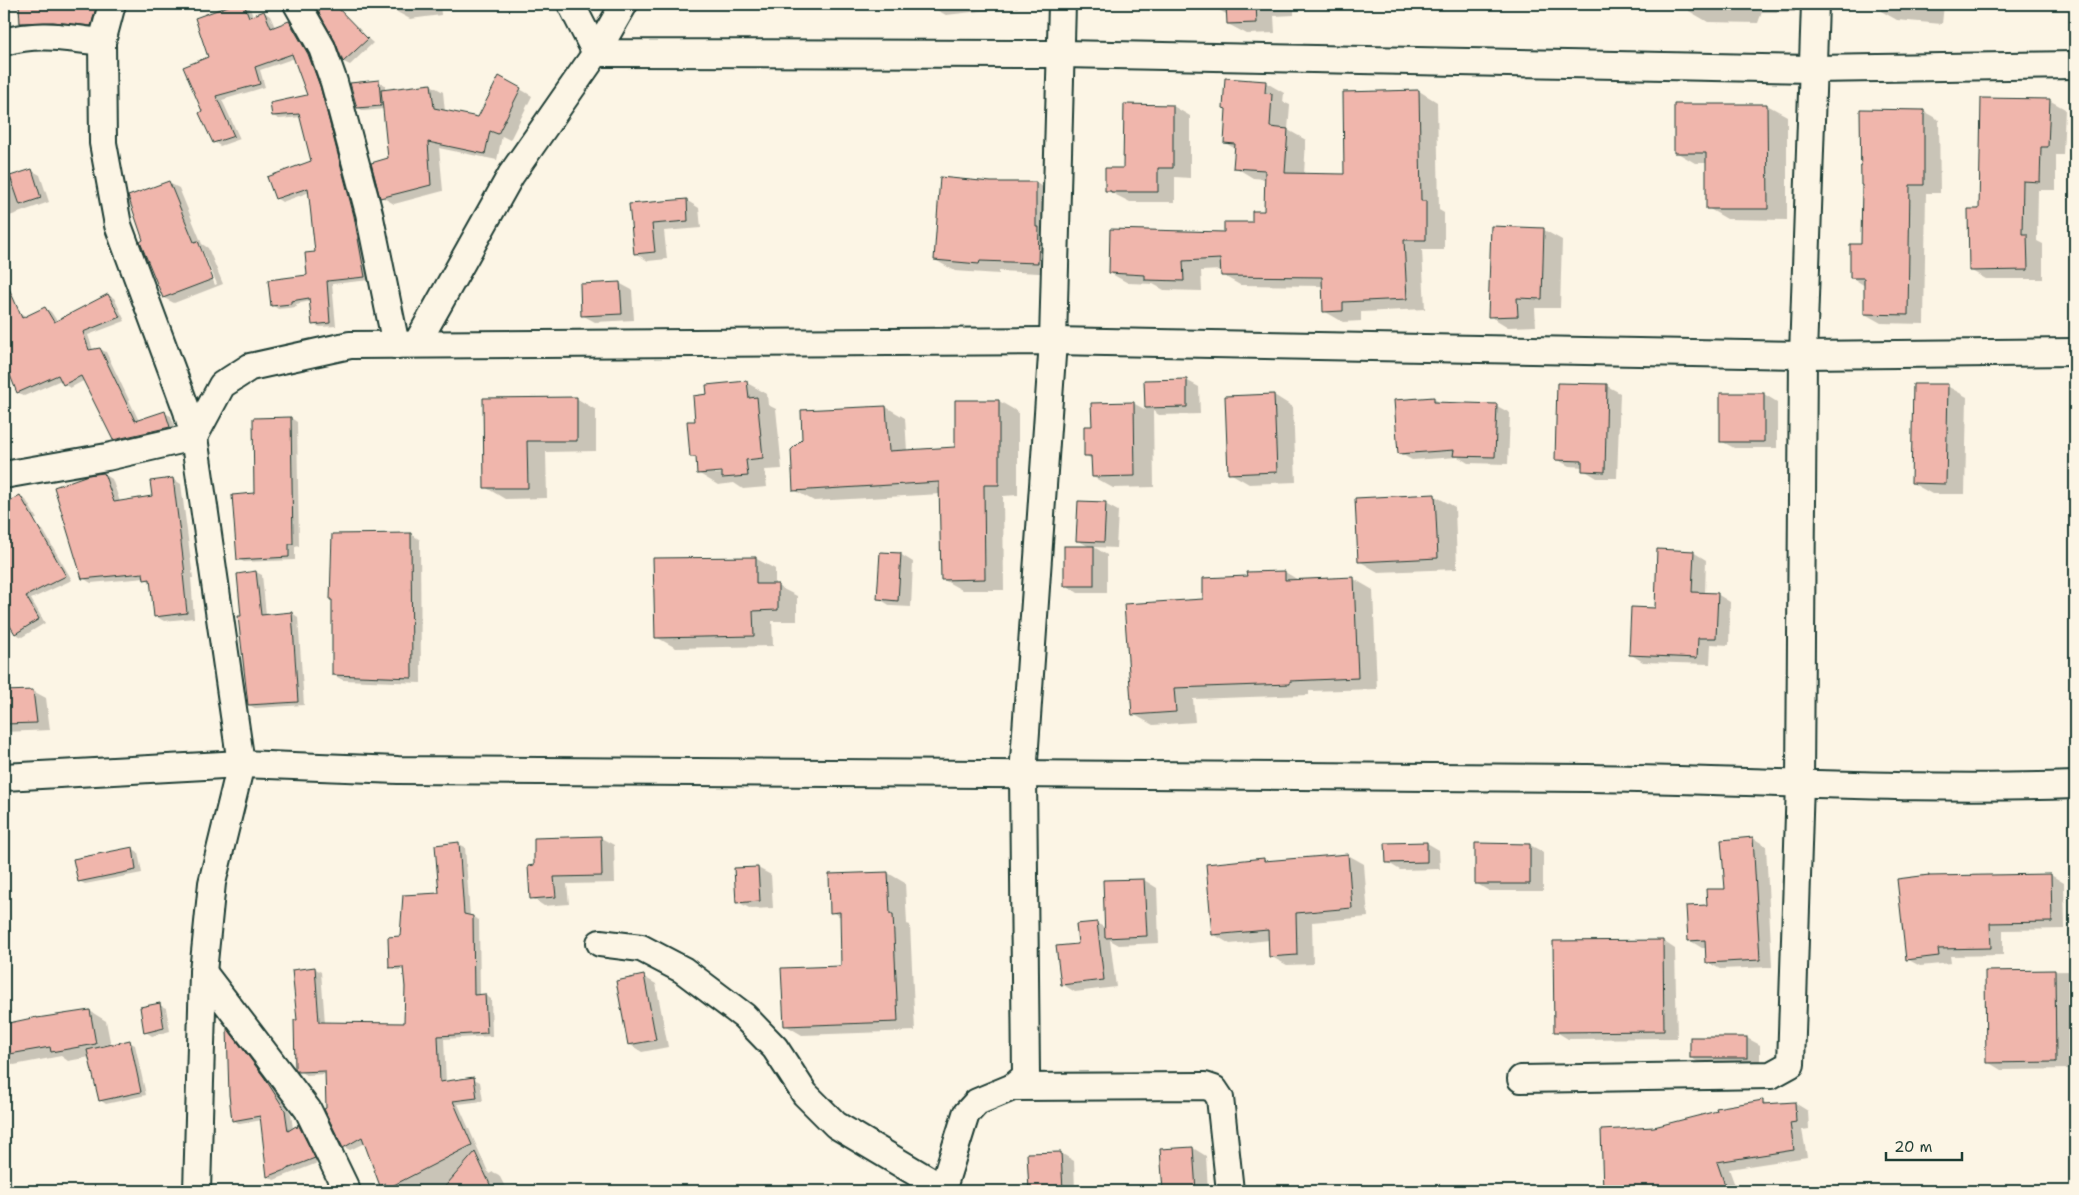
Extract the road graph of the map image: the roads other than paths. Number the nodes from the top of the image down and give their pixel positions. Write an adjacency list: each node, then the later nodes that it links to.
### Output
1 (112, 4): 8 (street)
2 (297, 4): 14 (street)
3 (571, 4): 9 (street)
4 (624, 4): 9 (street)
5 (1062, 4): 10 (street)
6 (1815, 4): 12 (street)
7 (4, 42): 8 (street)
8 (102, 42): 17 (street)
9 (596, 53): 10 (street); 14 (street)
10 (1062, 54): 12 (street); 13 (street)
11 (2075, 65): 12 (street)
12 (1814, 69): 16 (street)
13 (1053, 341): 14 (street); 16 (street); 20 (street)
14 (406, 344): 17 (street)
15 (2075, 352): 16 (street)
16 (1803, 355): 22 (street)
17 (194, 437): 18 (street); 19 (street)
18 (4, 475)
19 (241, 764): 20 (street); 21 (street); 25 (street)
20 (1023, 775): 22 (street); 27 (street)
21 (4, 777)
22 (1800, 783): 23 (street); 26 (street)
23 (2075, 785)
24 (600, 943): 28 (street)
25 (203, 972): 29 (street); 30 (street)
26 (1521, 1079)
27 (1013, 1087): 28 (street); 31 (street)
28 (942, 1190)
29 (197, 1191)
30 (347, 1191)
31 (1230, 1191)

